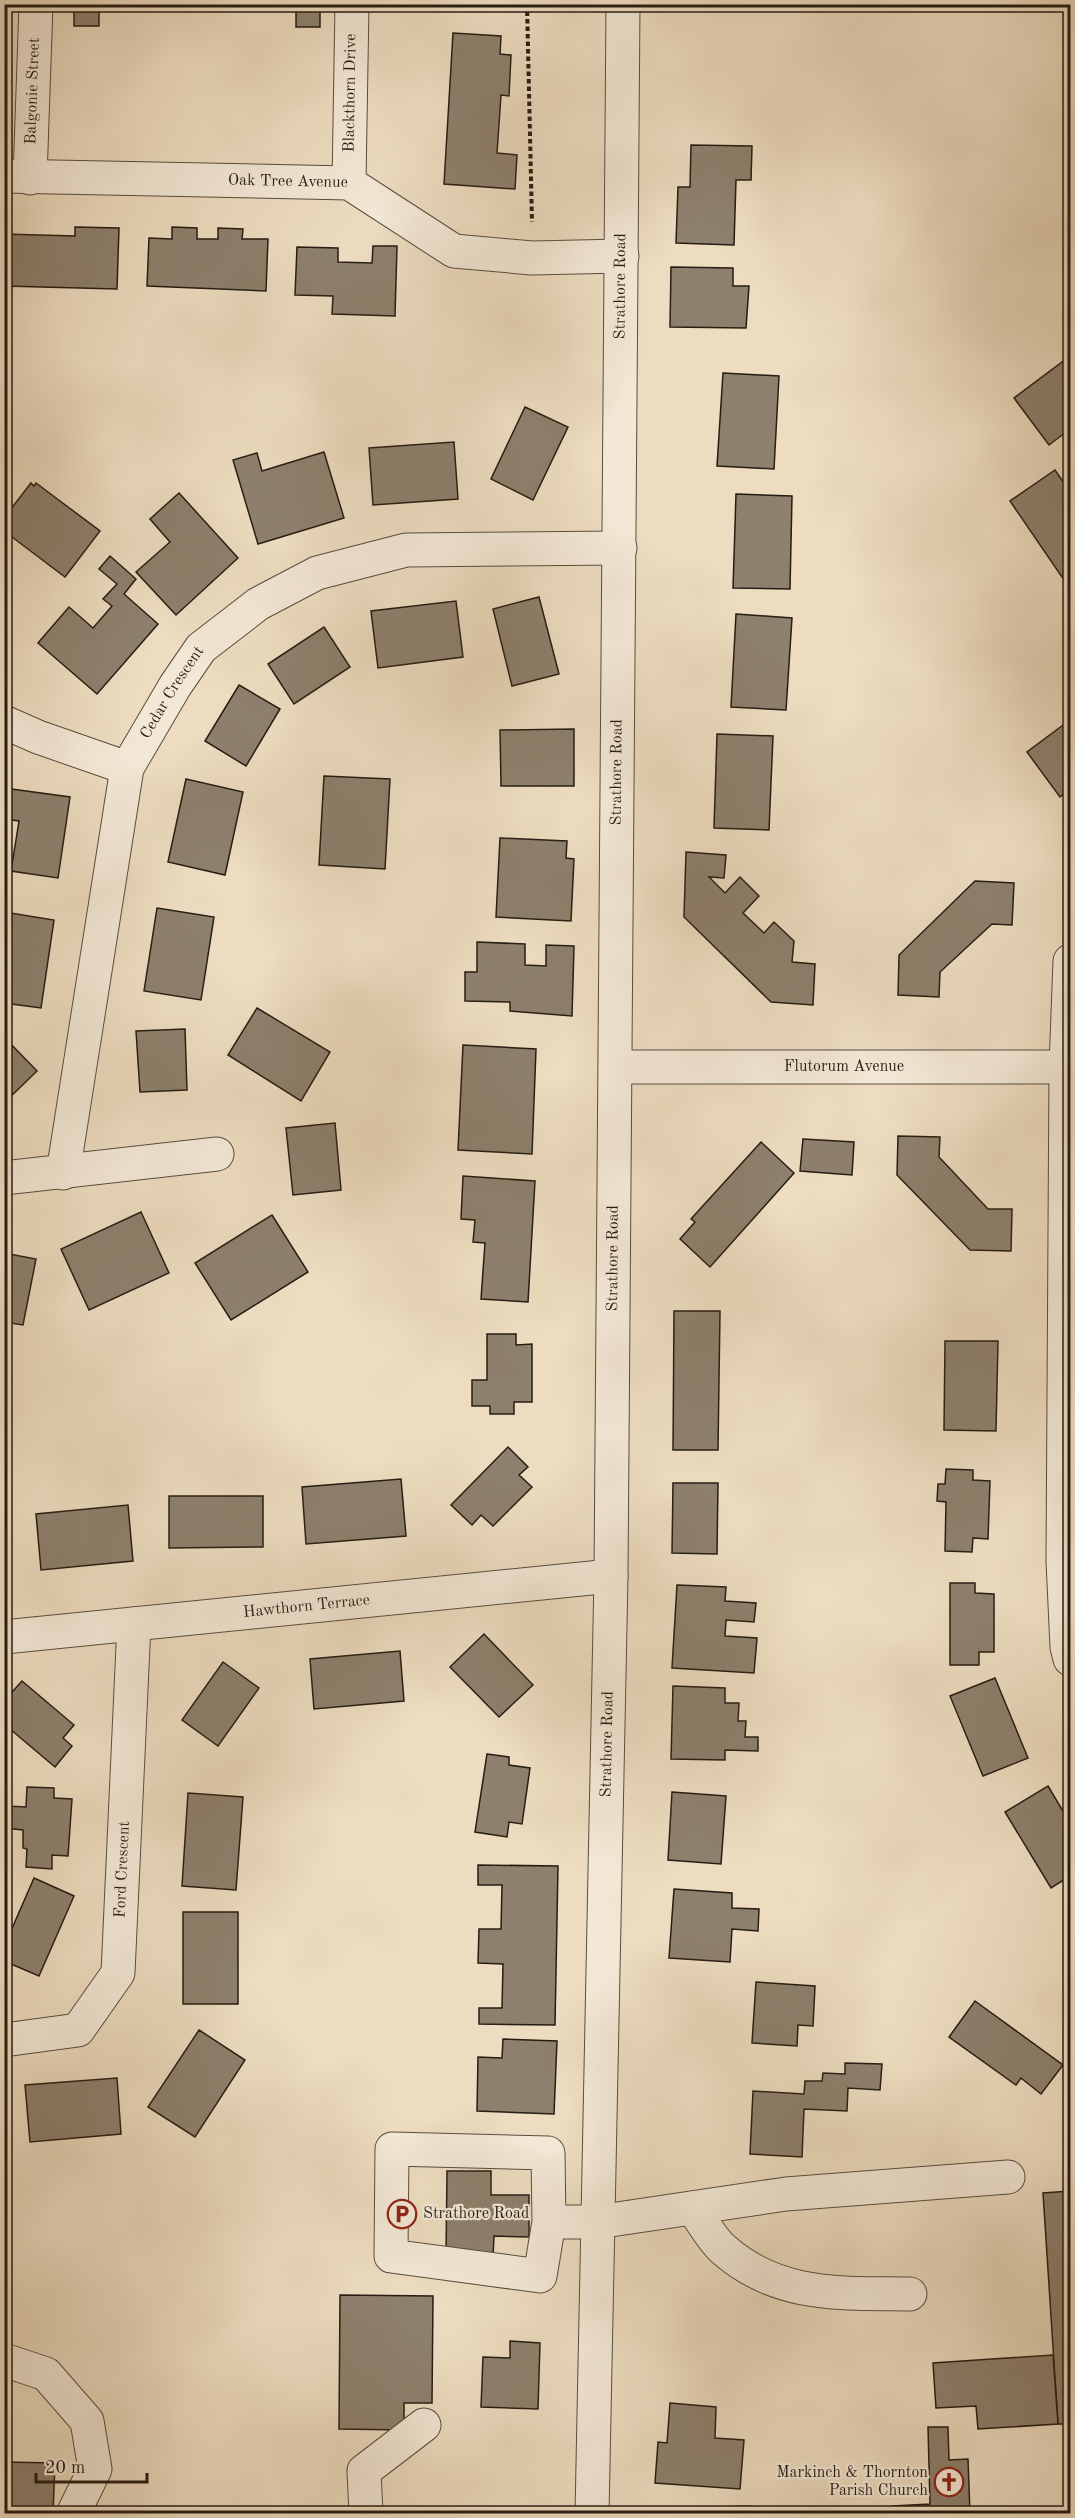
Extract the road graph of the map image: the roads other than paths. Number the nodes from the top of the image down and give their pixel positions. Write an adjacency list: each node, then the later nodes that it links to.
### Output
1 (36, 4): 4 (street, Balgonie Street)
2 (352, 4): 5 (street, Blackthorn Drive)
3 (623, 4): 6 (street, Strathore Road)
4 (17, 177): 5 (street, Oak Tree Avenue)
5 (349, 183): 6 (street, Oak Tree Avenue)
6 (622, 256): 7 (street, Strathore Road)
7 (620, 548): 9 (street, Cedar Crescent); 11 (street, Strathore Road)
8 (4, 722): 9 (street)
9 (127, 768): 14 (street, Cedar Crescent)
10 (1071, 961): 12 (street)
11 (616, 1066): 12 (street, Flutorum Avenue); 16 (street, Strathore Road)
12 (1068, 1067): 19 (street)
13 (217, 1154): 14 (street)
14 (63, 1173): 15 (street)
15 (4, 1178)
16 (611, 1576): 17 (street, Hawthorn Terrace); 24 (street, Strathore Road)
17 (134, 1624): 18 (street, Hawthorn Terrace); 20 (street, Ford Crescent)
18 (4, 1637)
19 (1071, 1659)
20 (4, 2040)
21 (1008, 2177): 22 (street)
22 (693, 2208): 24 (street); 25 (street)
23 (549, 2222): 23 (street); 24 (street)
24 (597, 2222): 30 (street, Strathore Road)
25 (910, 2294)
26 (4, 2360): 28 (street)
27 (424, 2425): 29 (street)
28 (73, 2514)
29 (366, 2514)
30 (592, 2514)

